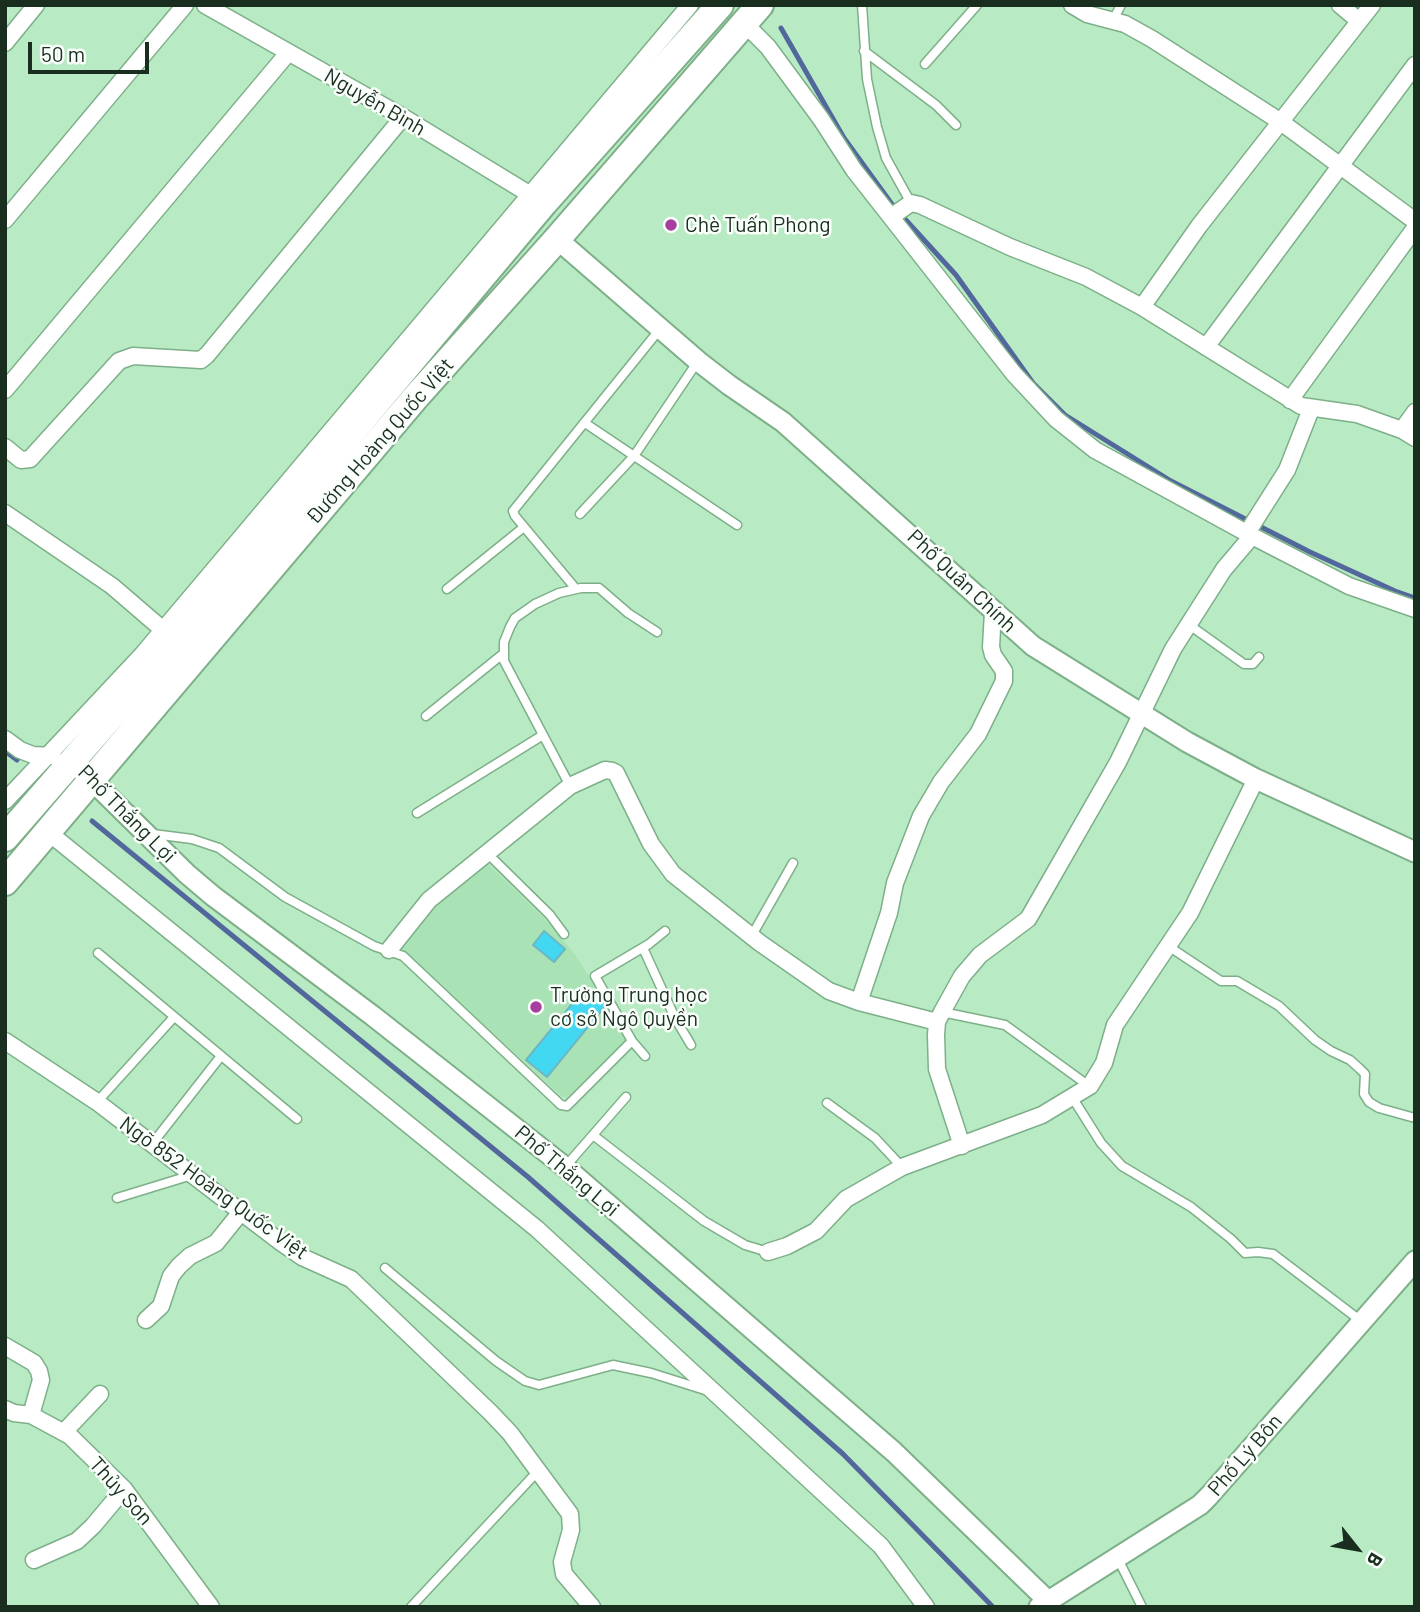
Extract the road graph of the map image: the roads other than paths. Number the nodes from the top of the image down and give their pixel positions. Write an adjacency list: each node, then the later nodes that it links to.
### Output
1 (36, 5): 14 (street)
2 (185, 5): 25 (street)
3 (205, 5): 16 (street, Nguyễn Bình)
4 (862, 5): 15 (lane)
5 (977, 5): 17 (lane)
6 (1072, 5): 12 (street)
7 (1121, 5): 12 (lane)
8 (1340, 5): 13 (street)
9 (1372, 5): 13 (street)
10 (705, 8): 23 (highway, Đường Hoàng Quốc Việt)
11 (752, 15): 24 (street); 28 (highway, Đường Hoàng Quốc Việt)
12 (1113, 20): 20 (street)
13 (1359, 22): 20 (street)
14 (5, 43)
15 (864, 51): 21 (lane); 24 (lane)
16 (288, 53): 19 (street, Nguyễn Bình); 33 (street)
17 (925, 64)
18 (1415, 65): 22 (street)
19 (403, 117): 23 (street, Nguyễn Bình); 39 (street)
20 (1281, 122): 22 (street); 29 (street)
21 (956, 125)
22 (1342, 166): 26 (street); 31 (street)
23 (537, 199): 52 (highway, Đường Hoàng Quốc Việt)
24 (899, 211): 29 (street); 45 (street)
25 (5, 220)
26 (1415, 221)
27 (1415, 228): 34 (street)
28 (557, 239): 30 (street, Phố Quân Chính); 61 (highway, Đường Hoàng Quốc Việt)
29 (1142, 307): 31 (street)
30 (660, 329): 32 (street, Phố Quân Chính); 37 (lane)
31 (1206, 347): 34 (street)
32 (698, 361): 40 (lane); 49 (street, Phố Quân Chính)
33 (5, 390)
34 (1290, 400): 35 (street)
35 (1311, 409): 38 (street); 45 (street)
36 (1415, 412): 38 (street)
37 (585, 423): 40 (lane); 44 (lane)
38 (1408, 434)
39 (5, 447)
40 (634, 456): 42 (lane); 43 (lane)
41 (5, 513): 52 (street)
42 (580, 514)
43 (737, 525)
44 (524, 527): 46 (lane); 47 (lane)
45 (1251, 529): 48 (street); 50 (street)
46 (447, 589)
47 (576, 589): 51 (lane); 53 (lane)
48 (1415, 609)
49 (993, 612): 55 (street, Phố Quân Chính); 79 (street)
50 (1188, 625): 54 (lane); 55 (street)
51 (657, 632)
52 (169, 636): 59 (highway, Đường Hoàng Quốc Việt)
53 (504, 653): 56 (lane); 57 (lane)
54 (1259, 657)
55 (1140, 714): 60 (street, Phố Quân Chính); 81 (street)
56 (426, 716)
57 (543, 734): 62 (lane); 64 (lane)
58 (5, 739): 59 (street)
59 (60, 758): 61 (street, Phố Thắng Lợi); 63 (street); 67 (highway, Đường Hoàng Quốc Việt)
60 (1256, 779): 68 (street, Phố Quân Chính); 75 (street)
61 (93, 781): 65 (highway, Đường Hoàng Quốc Việt); 66 (street, Phố Thắng Lợi)
62 (570, 786): 69 (street); 74 (street)
63 (5, 801)
64 (418, 813)
65 (48, 832): 71 (highway, Đường Hoàng Quốc Việt); 109 (street)
66 (147, 833): 77 (lane); 97 (street, Phố Thắng Lợi)
67 (6, 836)
68 (1415, 852)
69 (486, 853): 73 (lane); 77 (street)
70 (793, 863): 74 (lane)
71 (5, 882)
72 (666, 931): 76 (lane)
73 (564, 934)
74 (751, 937): 79 (street)
75 (1168, 946): 87 (street); 92 (lane)
76 (643, 948): 83 (lane); 84 (lane)
77 (388, 950): 83 (lane)
78 (98, 953): 80 (lane)
79 (859, 1002): 81 (street)
80 (174, 1017): 85 (lane); 90 (lane)
81 (939, 1018): 87 (lane); 96 (street)
82 (5, 1041): 90 (street, Ngõ 852 Hoàng Quốc Việt)
83 (632, 1041): 86 (lane)
84 (691, 1045)
85 (221, 1056): 93 (lane); 95 (lane)
86 (645, 1056)
87 (1090, 1086): 89 (street)
88 (626, 1097): 94 (lane)
89 (1072, 1097): 96 (street); 106 (lane)
90 (97, 1102): 95 (street, Ngõ 852 Hoàng Quốc Việt)
91 (827, 1103): 98 (lane)
92 (1415, 1118)
93 (297, 1119)
94 (593, 1135): 97 (lane); 102 (lane)
95 (152, 1144): 99 (street, Ngõ 852 Hoàng Quốc Việt)
96 (962, 1146): 98 (street)
97 (565, 1167): 117 (street, Phố Thắng Lợi)
98 (902, 1167): 102 (street)
99 (192, 1175): 100 (lane); 101 (street, Ngõ 852 Hoàng Quốc Việt)
100 (117, 1198)
101 (240, 1212): 105 (street); 113 (street, Ngõ 852 Hoàng Quốc Việt)
102 (768, 1252)
103 (1415, 1261): 106 (street, Phố Lý Bôn)
104 (385, 1268): 109 (lane)
105 (146, 1320)
106 (1362, 1322): 115 (street, Phố Lý Bôn)
107 (5, 1346): 111 (street)
108 (100, 1394): 112 (street)
109 (718, 1394): 121 (street)
110 (5, 1409): 111 (street, Thủy Sơn)
111 (31, 1415): 112 (street, Thủy Sơn)
112 (64, 1432): 114 (street, Thủy Sơn)
113 (538, 1471): 118 (street, Ngõ 852 Hoàng Quốc Việt); 120 (lane)
114 (124, 1489): 116 (street); 119 (street, Thủy Sơn)
115 (1116, 1557): 117 (street, Phố Lý Bôn); 122 (lane)
116 (34, 1560)
117 (1043, 1603)
118 (585, 1604)
119 (211, 1607)
120 (411, 1607)
121 (926, 1607)
122 (1142, 1607)

